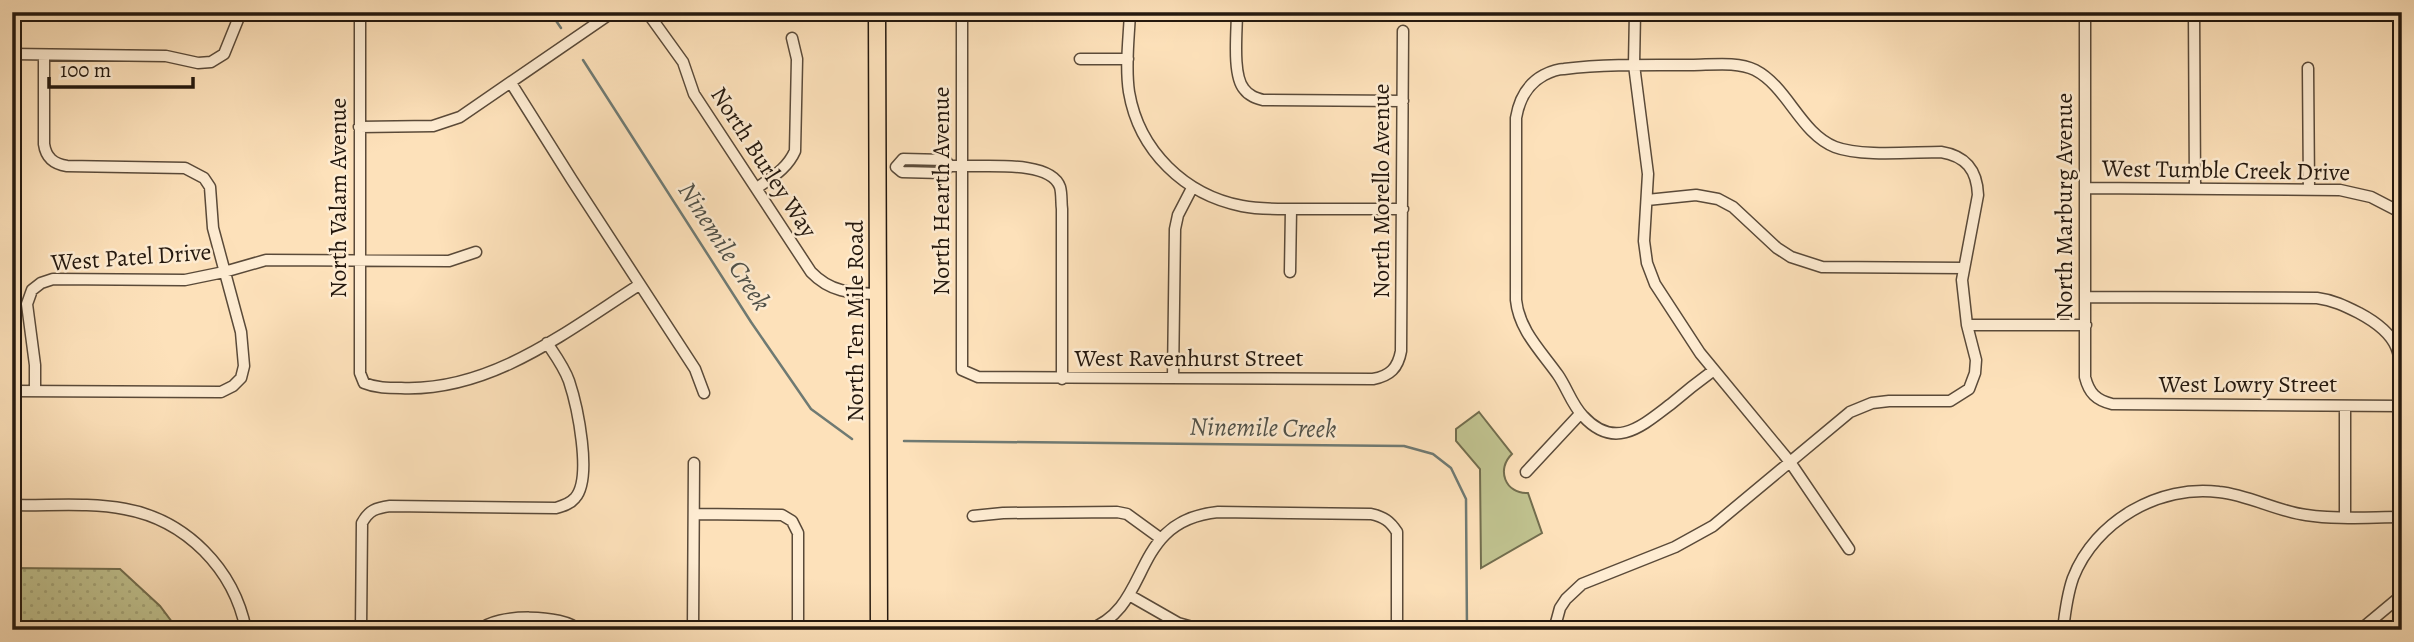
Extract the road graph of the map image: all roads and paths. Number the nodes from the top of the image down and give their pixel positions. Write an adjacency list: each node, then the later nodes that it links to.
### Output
1 (241, 12): 15 (street)
2 (360, 12): 22 (street, North Valam Avenue)
3 (613, 12): 20 (street)
4 (647, 12): 25 (street, North Burley Way)
5 (877, 12): 24 (main road, North Ten Mile Road)
6 (962, 12): 23 (street, North Hearth Avenue)
7 (1130, 12): 17 (street)
8 (1237, 12): 21 (street)
9 (1635, 12): 18 (street)
10 (2085, 12): 27 (street, North Marburg Avenue)
11 (2194, 12): 28 (street)
12 (1403, 31): 21 (street, North Morello Avenue)
13 (792, 38): 25 (street)
14 (12, 54): 15 (street)
15 (44, 55): 37 (street)
16 (1080, 59): 17 (street)
17 (1128, 59): 26 (street)
18 (1634, 65): 30 (street); 36 (street); 56 (street)
19 (2308, 68): 29 (street)
20 (511, 83): 22 (street); 39 (street)
21 (1403, 101): 32 (street, North Morello Avenue)
22 (359, 127): 35 (street, North Valam Avenue)
23 (962, 166): 24 (street); 46 (street, North Hearth Avenue); 49 (street)
24 (877, 167): 40 (main road, North Ten Mile Road)
25 (757, 188): 40 (street, North Burley Way)
26 (1192, 188): 31 (street); 48 (street)
27 (2087, 188): 28 (street, West Tumble Creek Drive); 41 (street, North Marburg Avenue)
28 (2195, 189): 29 (street, West Tumble Creek Drive)
29 (2309, 190): 33 (street, West Tumble Creek Drive)
30 (1647, 200): 36 (street); 47 (street)
31 (1290, 209): 32 (street); 38 (street)
32 (1403, 209): 45 (street, North Morello Avenue)
33 (2402, 213)
34 (476, 252): 35 (street, West Patel Drive)
35 (358, 261): 37 (street, West Patel Drive); 44 (street, North Valam Avenue)
36 (1964, 268): 43 (street)
37 (224, 272): 51 (street, West Patel Drive); 51 (street)
38 (1290, 272)
39 (639, 285): 44 (street); 52 (street)
40 (877, 294): 75 (main road, North Ten Mile Road)
41 (2087, 297): 42 (street, North Marburg Avenue); 55 (street)
42 (2086, 324): 43 (street); 53 (street, North Marburg Avenue)
43 (1967, 325): 57 (street)
44 (547, 343): 71 (street)
45 (1401, 351): 48 (street, West Ravenhurst Street)
46 (962, 370): 49 (street, West Ravenhurst Street)
47 (1714, 370): 56 (street); 57 (street)
48 (1173, 378): 49 (street, West Ravenhurst Street)
49 (1062, 379)
50 (12, 391): 51 (street)
51 (35, 391)
52 (704, 393)
53 (2095, 397): 54 (street, West Lowry Street)
54 (2345, 406): 55 (street, West Lowry Street); 63 (street)
55 (2402, 406)
56 (1580, 414): 59 (street)
57 (1790, 462): 66 (street); 79 (street)
58 (694, 463): 61 (street)
59 (1526, 472)
60 (12, 505): 70 (street)
61 (694, 514): 73 (street); 74 (street)
62 (973, 516): 65 (street)
63 (2345, 517): 64 (street); 80 (street)
64 (2402, 517)
65 (1160, 538): 67 (street); 78 (street)
66 (1849, 549)
67 (1129, 595): 76 (street); 77 (street)
68 (2402, 596): 81 (street)
69 (579, 629): 72 (street)
70 (246, 630)
71 (361, 630)
72 (480, 630)
73 (694, 630)
74 (798, 630)
75 (879, 630)
76 (1088, 630)
77 (1203, 630)
78 (1397, 630)
79 (1554, 630)
80 (2063, 630)
81 (2360, 630)

